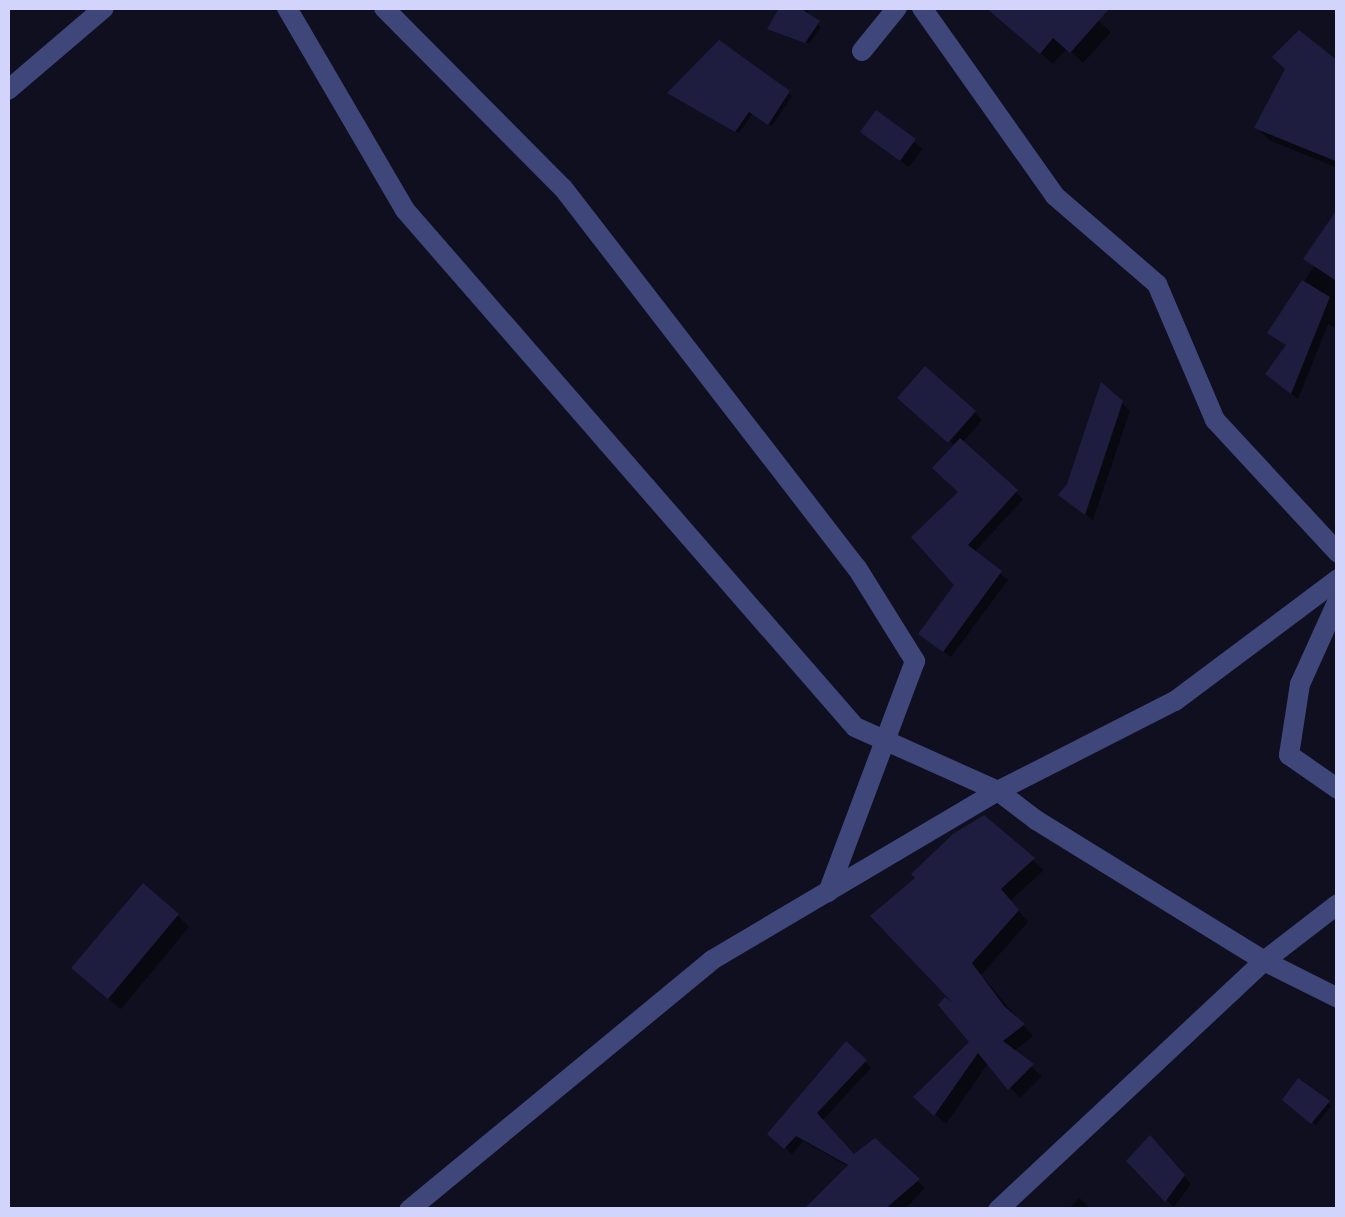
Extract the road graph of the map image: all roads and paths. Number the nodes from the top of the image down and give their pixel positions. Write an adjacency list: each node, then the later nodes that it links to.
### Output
1 (104, 8): 7 (street)
2 (287, 8): 11 (street)
3 (384, 8): 11 (street)
4 (898, 8): 6 (street)
5 (922, 8): 8 (street)
6 (862, 51)
7 (8, 90)
8 (1338, 553)
9 (1338, 579): 13 (street)
10 (1338, 600): 12 (street)
11 (886, 741): 13 (street); 14 (street)
12 (1338, 790)
13 (998, 791): 14 (street); 16 (street)
14 (828, 892): 19 (street)
15 (1338, 904): 16 (street)
16 (1264, 961): 17 (street); 18 (street)
17 (1338, 998)
18 (1003, 1208)
19 (409, 1210)

